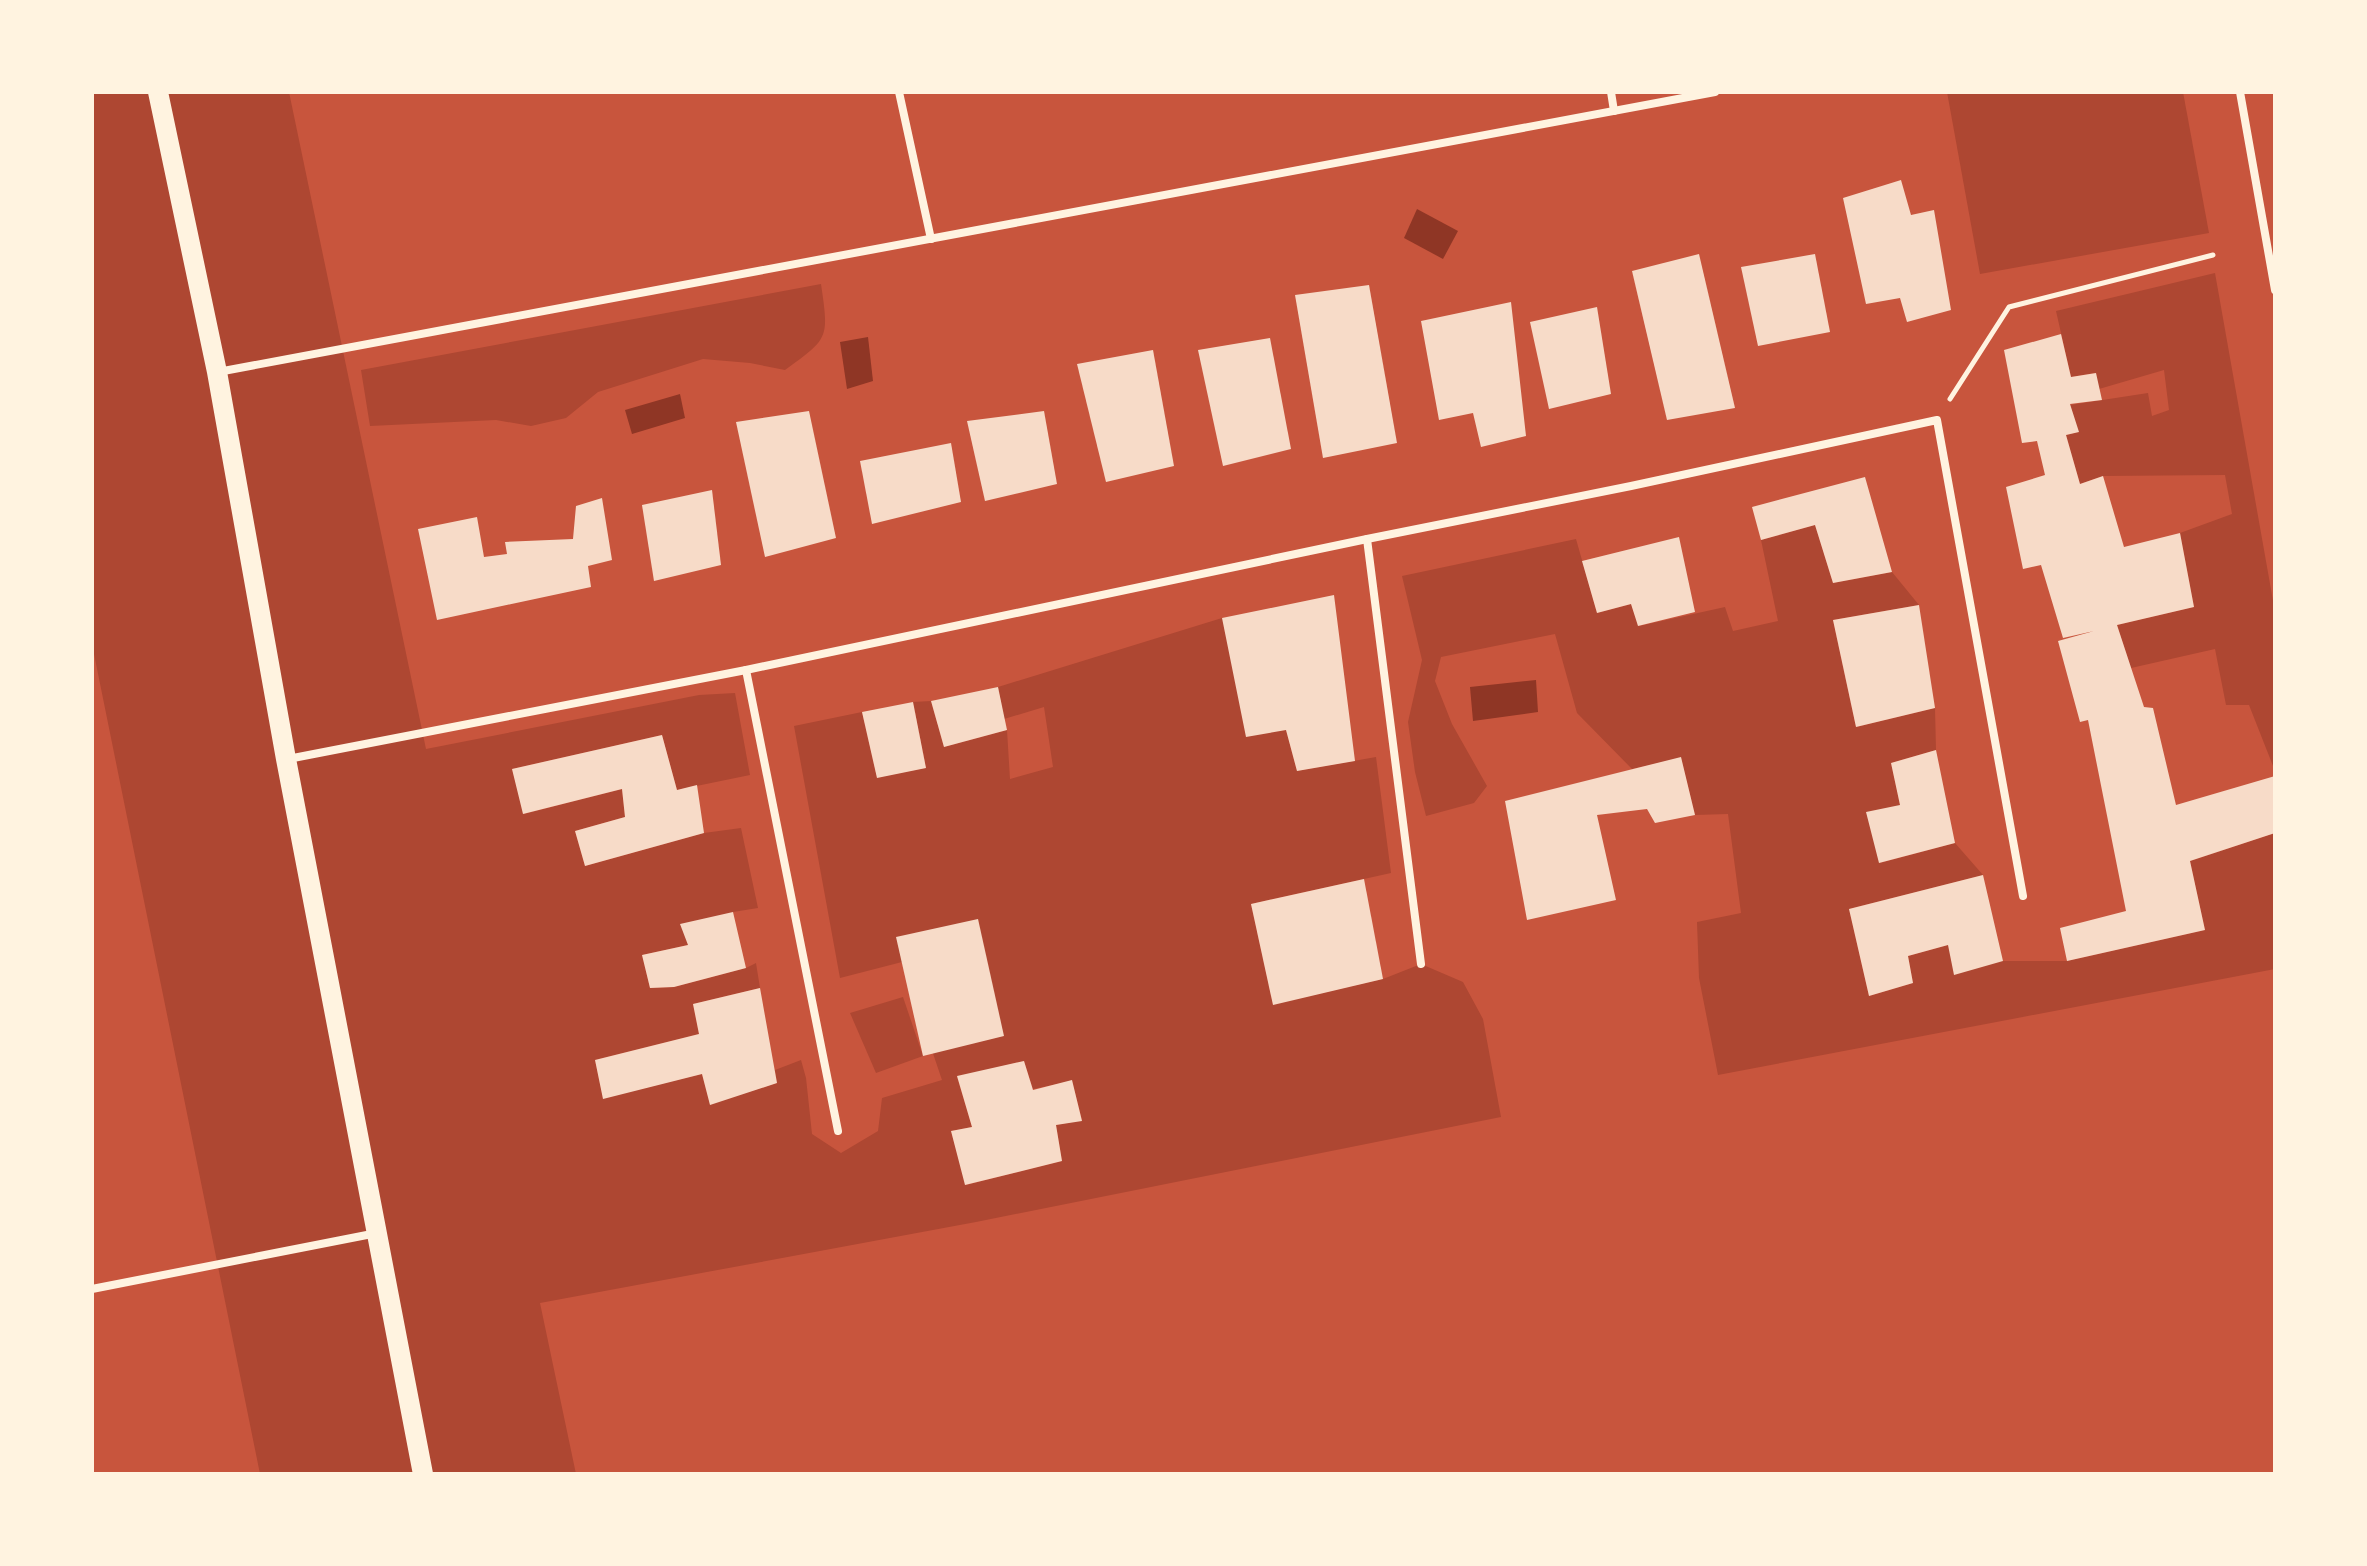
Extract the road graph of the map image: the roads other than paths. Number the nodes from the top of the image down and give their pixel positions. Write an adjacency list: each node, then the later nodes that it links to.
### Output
1 (158, 92): 9 (main road)
2 (899, 92): 7 (street)
3 (1611, 92): 6 (street)
4 (1715, 92): 6 (street)
5 (2240, 92): 8 (street)
6 (1614, 111): 7 (street)
7 (931, 239): 9 (street)
8 (2275, 290)
9 (217, 372): 12 (main road)
10 (1367, 539): 11 (street); 13 (street); 14 (street)
11 (746, 670): 12 (street); 15 (street)
12 (286, 759): 16 (main road)
13 (2023, 896)
14 (1421, 964)
15 (838, 1131)
16 (377, 1233): 17 (street); 18 (main road)
17 (92, 1289)
18 (423, 1474)

